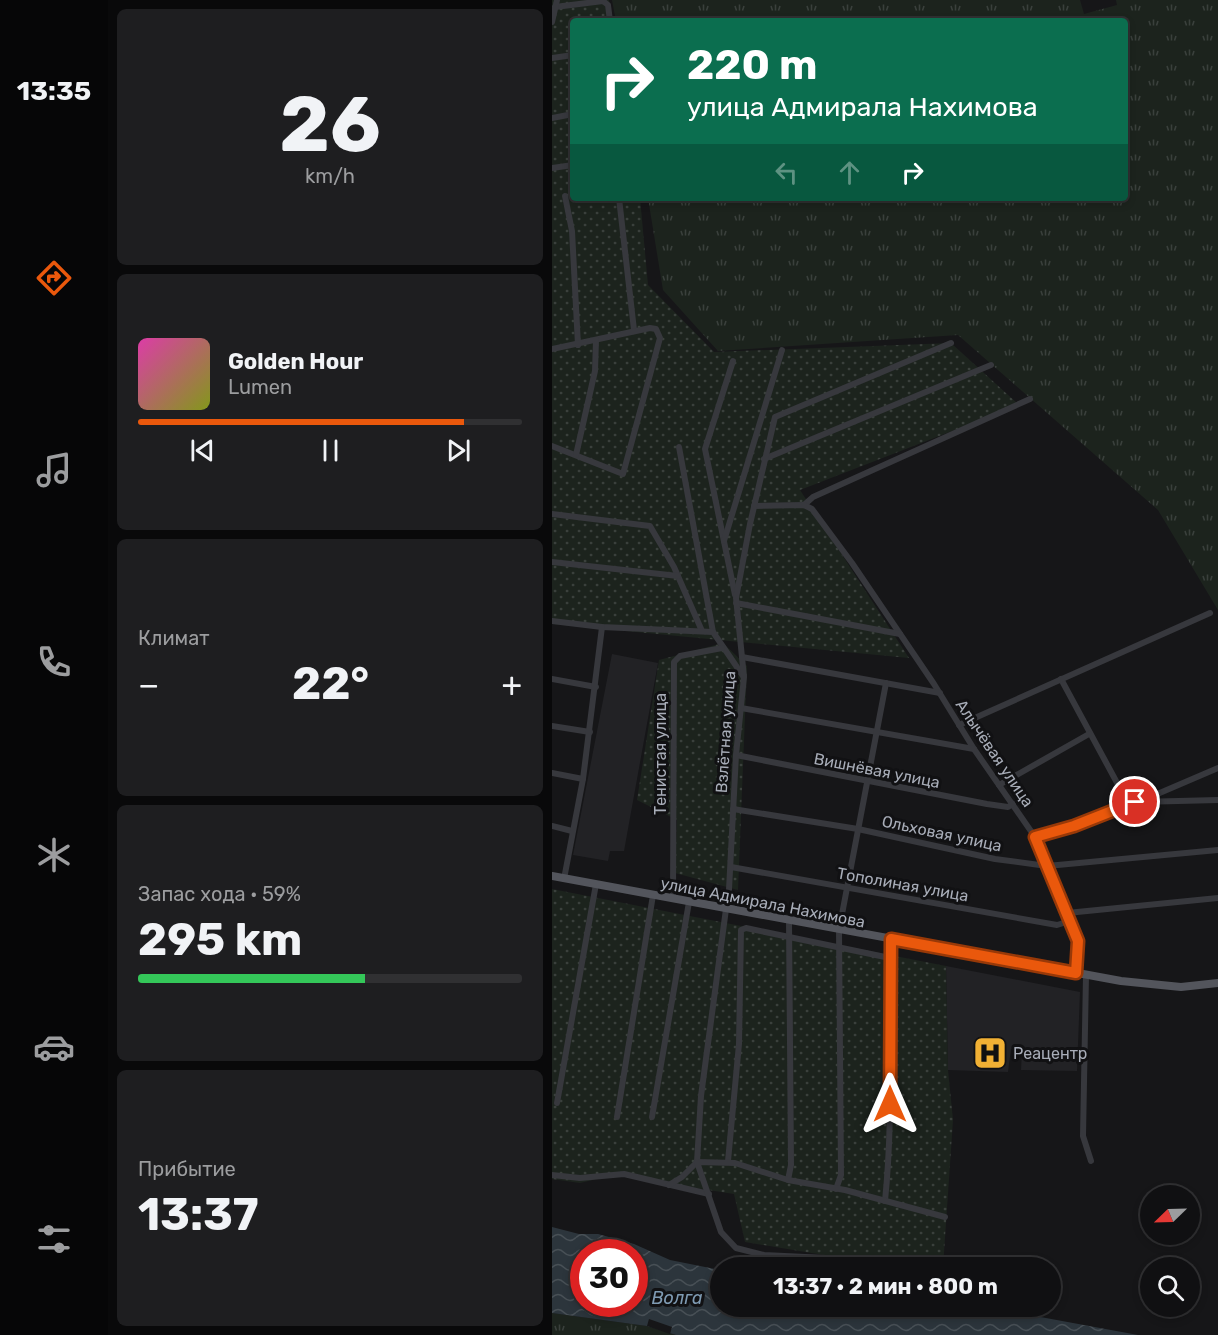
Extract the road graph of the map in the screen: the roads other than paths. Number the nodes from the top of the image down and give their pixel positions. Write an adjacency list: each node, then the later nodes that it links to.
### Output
1 (556, 4): 2 (street); 3 (street)
2 (609, 18)
3 (552, 22)
4 (570, 55): 5 (street)
5 (552, 58)
6 (570, 115): 7 (street)
7 (552, 118)
8 (570, 165): 9 (street)
9 (552, 168)
10 (565, 196): 15 (street)
11 (620, 201): 12 (street)
12 (634, 330): 13 (street); 23 (street)
13 (596, 340): 15 (street); 23 (street)
14 (951, 343): 24 (street, Взлётная улица)
15 (578, 345): 16 (street)
16 (552, 349)
17 (782, 350): 28 (street)
18 (733, 361): 28 (street)
19 (991, 364): 24 (street)
20 (1030, 399): 26 (street)
21 (552, 446): 23 (street)
22 (679, 447): 36 (street)
23 (576, 455)
24 (764, 459): 25 (street, Взлётная улица)
25 (754, 506): 26 (street); 31 (street, Взлётная улица)
26 (804, 506): 37 (street, Алычёвая улица)
27 (552, 513): 30 (street)
28 (724, 542): 31 (street)
29 (552, 562): 30 (street)
30 (678, 576): 35 (street)
31 (736, 601): 37 (street); 39 (street, Взлётная улица)
32 (1210, 613): 42 (street)
33 (552, 621): 34 (street)
34 (602, 627): 35 (street); 44 (street)
35 (702, 631): 36 (street)
36 (713, 632): 38 (street)
37 (900, 634): 45 (street, Алычёвая улица)
38 (722, 648): 40 (street); 76 (street, Тенистая улица)
39 (742, 657): 40 (street, Взлётная улица); 43 (street)
40 (744, 677): 46 (street, Взлётная улица)
41 (552, 679): 44 (street)
42 (1061, 680): 47 (street); 51 (street)
43 (886, 683): 45 (street); 49 (street)
44 (597, 687): 50 (street)
45 (940, 693): 47 (street, Алычёвая улица)
46 (741, 708): 49 (street); 53 (street, Взлётная улица)
47 (959, 725): 52 (street, Алычёвая улица)
48 (552, 726): 50 (street)
49 (877, 730): 52 (street); 57 (street)
50 (590, 732): 56 (street)
51 (1089, 734): 58 (street); 61 (street)
52 (974, 749): 58 (street, Алычёвая улица)
53 (736, 755): 57 (street, Вишнёвая улица); 62 (street, Взлётная улица)
54 (1218, 768): 61 (street)
55 (552, 773): 56 (street)
56 (583, 779): 65 (street)
57 (868, 782): 60 (street, Вишнёвая улица); 64 (street)
58 (999, 785): 60 (street, Алычёвая улица)
59 (1218, 800): 61 (street)
60 (1012, 804): 66 (street, Алычёвая улица)
61 (1132, 804): 66 (street)
62 (733, 809): 64 (street, Ольховая улица); 69 (street, Взлётная улица)
63 (552, 826): 65 (street)
64 (858, 829): 68 (street, Ольховая улица); 73 (street)
65 (572, 831): 71 (street)
66 (1035, 837): 68 (street, Алычёвая улица)
67 (1218, 850): 68 (street, Ольховая улица)
68 (1047, 866): 79 (street, Алычёвая улица)
69 (730, 867): 73 (street, Тополиная улица); 78 (street, Взлётная улица)
70 (552, 876): 71 (main road, улица Адмирала Нахимова)
71 (564, 879): 72 (main road, улица Адмирала Нахимова)
72 (596, 884): 74 (main road, улица Адмирала Нахимова); 90 (street)
73 (847, 888): 81 (street, Тополиная улица); 82 (street)
74 (653, 895): 76 (main road, улица Адмирала Нахимова); 91 (street)
75 (1218, 898): 79 (street)
76 (673, 899): 77 (main road, улица Адмирала Нахимова)
77 (689, 902): 78 (main road, улица Адмирала Нахимова); 92 (street)
78 (727, 909): 80 (main road, улица Адмирала Нахимова); 95 (street, Взлётная улица)
79 (1067, 913): 81 (street, Алычёвая улица)
80 (789, 921): 82 (main road, улица Адмирала Нахимова); 83 (street)
81 (1070, 921): 87 (street, Алычёвая улица)
82 (839, 930): 84 (main road, улица Адмирала Нахимова); 85 (street)
83 (789, 937): 85 (street); 93 (street); 97 (street)
84 (891, 939): 86 (street); 87 (main road, улица Адмирала Нахимова)
85 (839, 949): 86 (street); 99 (street)
86 (890, 958): 101 (street)
87 (1076, 973): 88 (main road, улица Адмирала Нахимова)
88 (1086, 975): 89 (main road, улица Адмирала Нахимова); 94 (street)
89 (1218, 983)
90 (557, 1103)
91 (617, 1117)
92 (651, 1117)
93 (728, 1161): 95 (street); 97 (street)
94 (1091, 1161)
95 (697, 1162): 98 (street); 100 (street)
96 (552, 1175): 98 (street)
97 (788, 1180): 99 (street)
98 (669, 1185): 100 (street)
99 (836, 1189): 101 (street)
100 (709, 1194): 103 (street)
101 (885, 1201): 102 (street)
102 (945, 1217)
103 (812, 1257)

